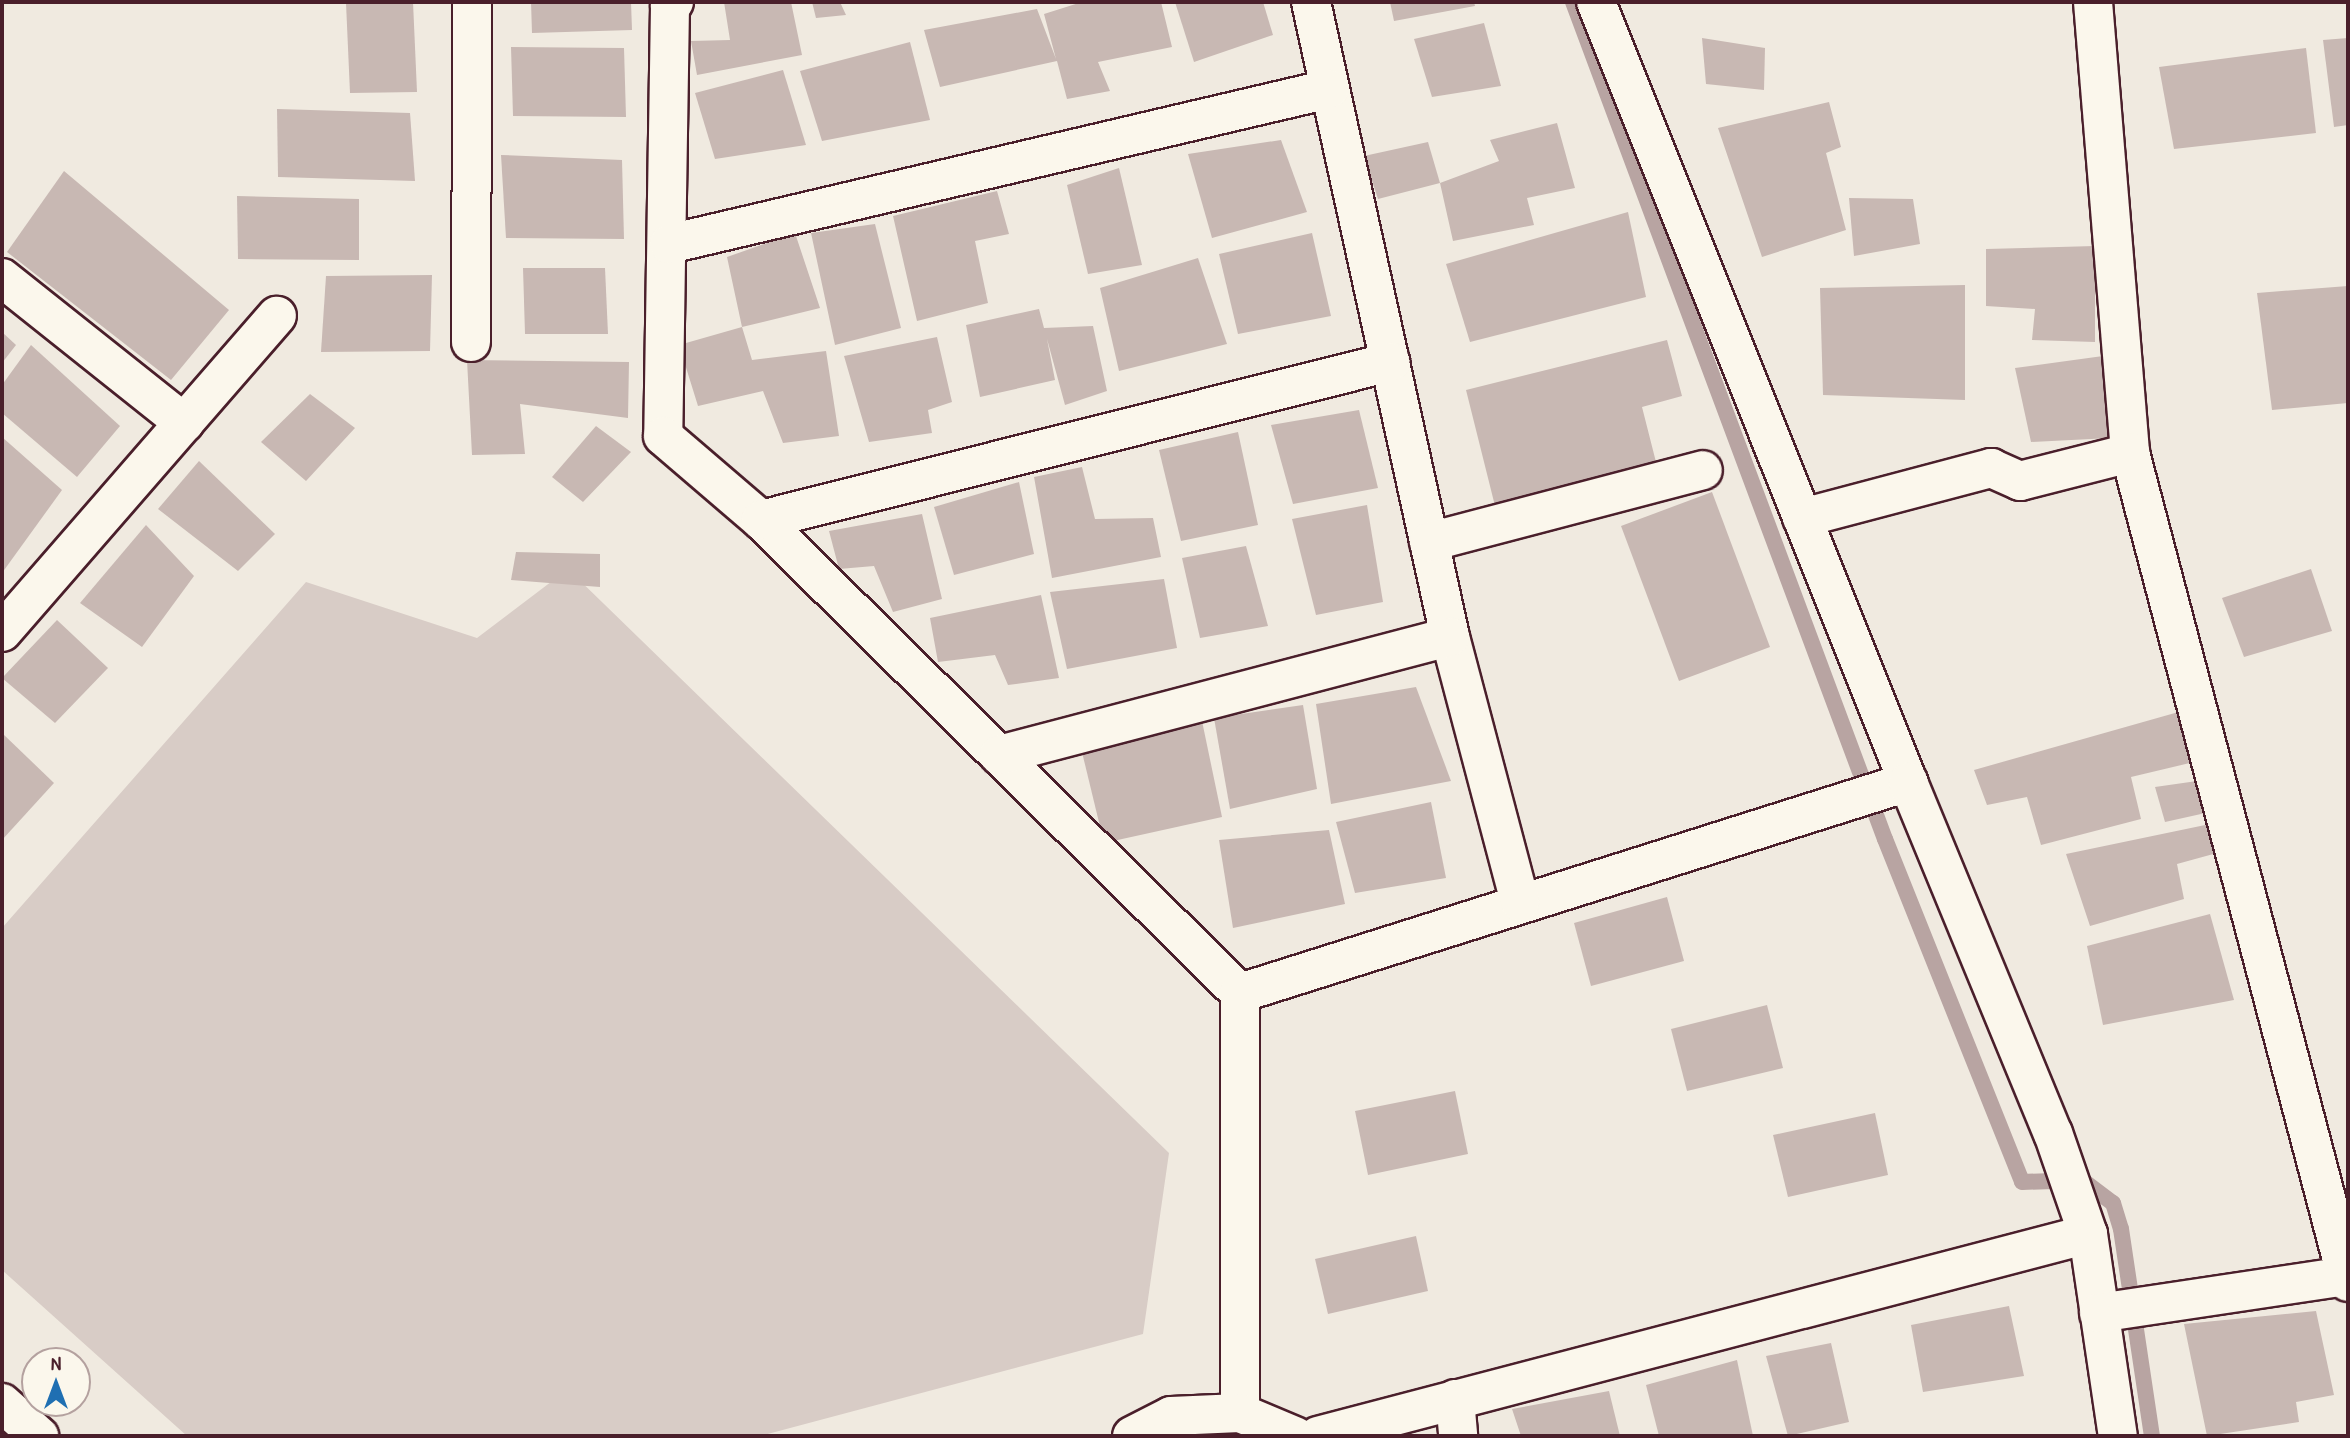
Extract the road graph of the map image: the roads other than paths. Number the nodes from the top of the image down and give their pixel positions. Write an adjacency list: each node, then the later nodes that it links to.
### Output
1 (471, 2): 10 (street)
2 (674, 2): 7 (street)
3 (1311, 2): 6 (street)
4 (1596, 2): 15 (street)
5 (2093, 2): 13 (street)
6 (1329, 89): 7 (street); 11 (street)
7 (669, 244): 16 (street)
8 (2, 278): 12 (street)
9 (277, 316): 12 (street)
10 (471, 342)
11 (1390, 362): 16 (street); 17 (street)
12 (184, 423): 18 (street)
13 (2130, 453): 15 (street); 25 (street)
14 (1703, 470): 17 (street)
15 (1802, 518): 21 (street)
16 (761, 520): 20 (street)
17 (1429, 542): 19 (street)
18 (2, 632)
19 (1450, 636): 20 (street); 22 (street)
20 (999, 755): 23 (street)
21 (1908, 782): 22 (street); 24 (street)
22 (1520, 902): 23 (street)
23 (1240, 993): 29 (street)
24 (2088, 1234): 26 (street); 27 (street)
25 (2348, 1279): 26 (street)
26 (2099, 1313): 35 (street)
27 (1455, 1399): 33 (street); 34 (street)
28 (2, 1403): 30 (street)
29 (1240, 1413): 31 (street); 32 (street)
30 (39, 1436)
31 (1132, 1436)
32 (1295, 1436)
33 (1318, 1436)
34 (1458, 1436)
35 (2118, 1436)

